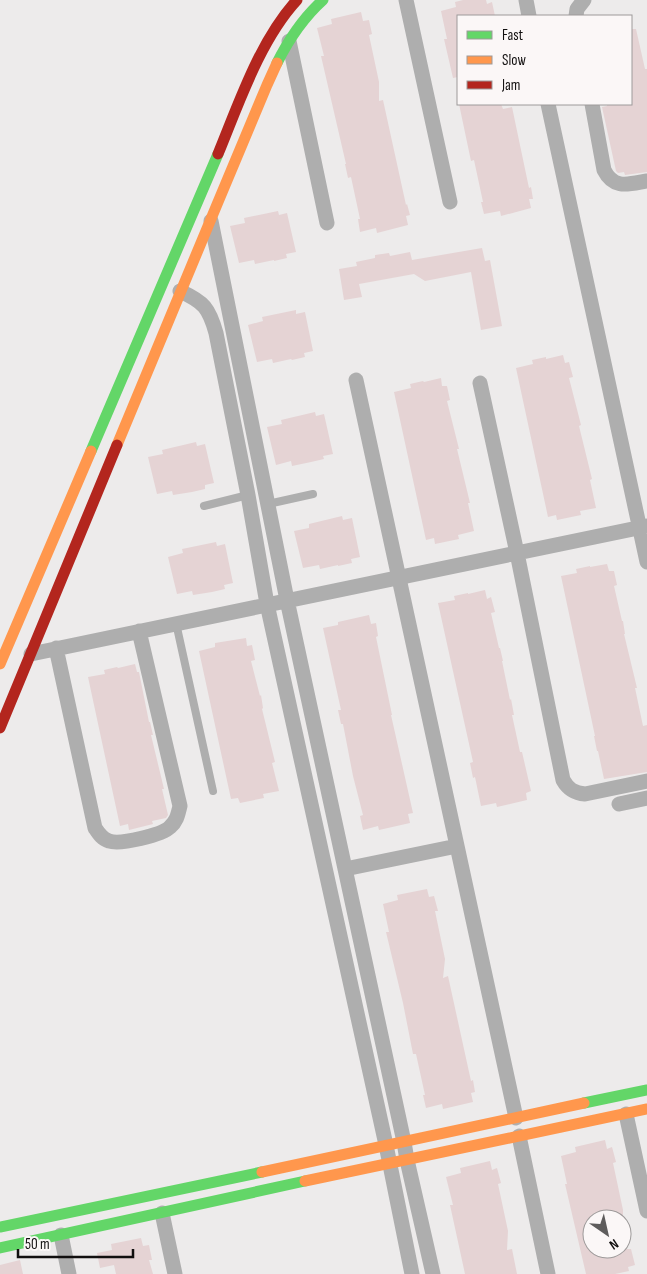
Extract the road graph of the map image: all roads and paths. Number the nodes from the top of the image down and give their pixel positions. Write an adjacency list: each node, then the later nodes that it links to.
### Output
1 (297, 0): 32 (street)
2 (323, 0): 8 (street)
3 (406, 0): 12 (street)
4 (526, 0): 6 (street)
5 (584, 0): 7 (street)
6 (529, 15)
7 (576, 15)
8 (289, 41): 13 (street); 14 (street)
9 (548, 105): 22 (street)
10 (592, 105): 11 (street)
11 (647, 181)
12 (450, 202)
13 (211, 221): 15 (street); 20 (street)
14 (327, 223)
15 (180, 291): 19 (street); 31 (street)
16 (356, 380): 25 (street)
17 (480, 382): 23 (street)
18 (313, 494): 20 (lane)
19 (248, 495): 21 (lane); 27 (street)
20 (268, 504): 26 (street)
21 (204, 506)
22 (643, 526): 23 (street); 24 (street)
23 (517, 553): 25 (street); 34 (street)
24 (647, 562)
25 (399, 578): 26 (street); 38 (street)
26 (287, 600): 27 (street); 39 (street)
27 (267, 604): 28 (street); 46 (street)
28 (176, 623): 29 (street); 35 (lane)
29 (139, 631): 30 (street); 30 (street)
30 (56, 648): 31 (street)
31 (31, 654): 33 (street)
32 (0, 664)
33 (0, 728)
34 (647, 781)
35 (213, 791)
36 (647, 798): 37 (street)
37 (619, 804)
38 (457, 846): 39 (street); 43 (street)
39 (345, 869): 45 (street)
40 (647, 1090): 43 (street)
41 (647, 1109): 42 (street)
42 (626, 1114): 44 (street); 49 (street)
43 (516, 1118): 45 (street)
44 (519, 1136): 47 (street); 58 (street)
45 (404, 1142): 46 (street); 47 (street)
46 (386, 1145): 48 (street); 51 (street)
47 (407, 1160): 48 (street); 57 (street)
48 (389, 1163): 50 (street); 56 (street)
49 (647, 1211)
50 (162, 1213): 52 (street); 55 (street)
51 (0, 1227)
52 (61, 1235): 53 (street); 54 (street)
53 (0, 1248)
54 (70, 1274)
55 (175, 1274)
56 (412, 1274)
57 (433, 1274)
58 (548, 1274)

